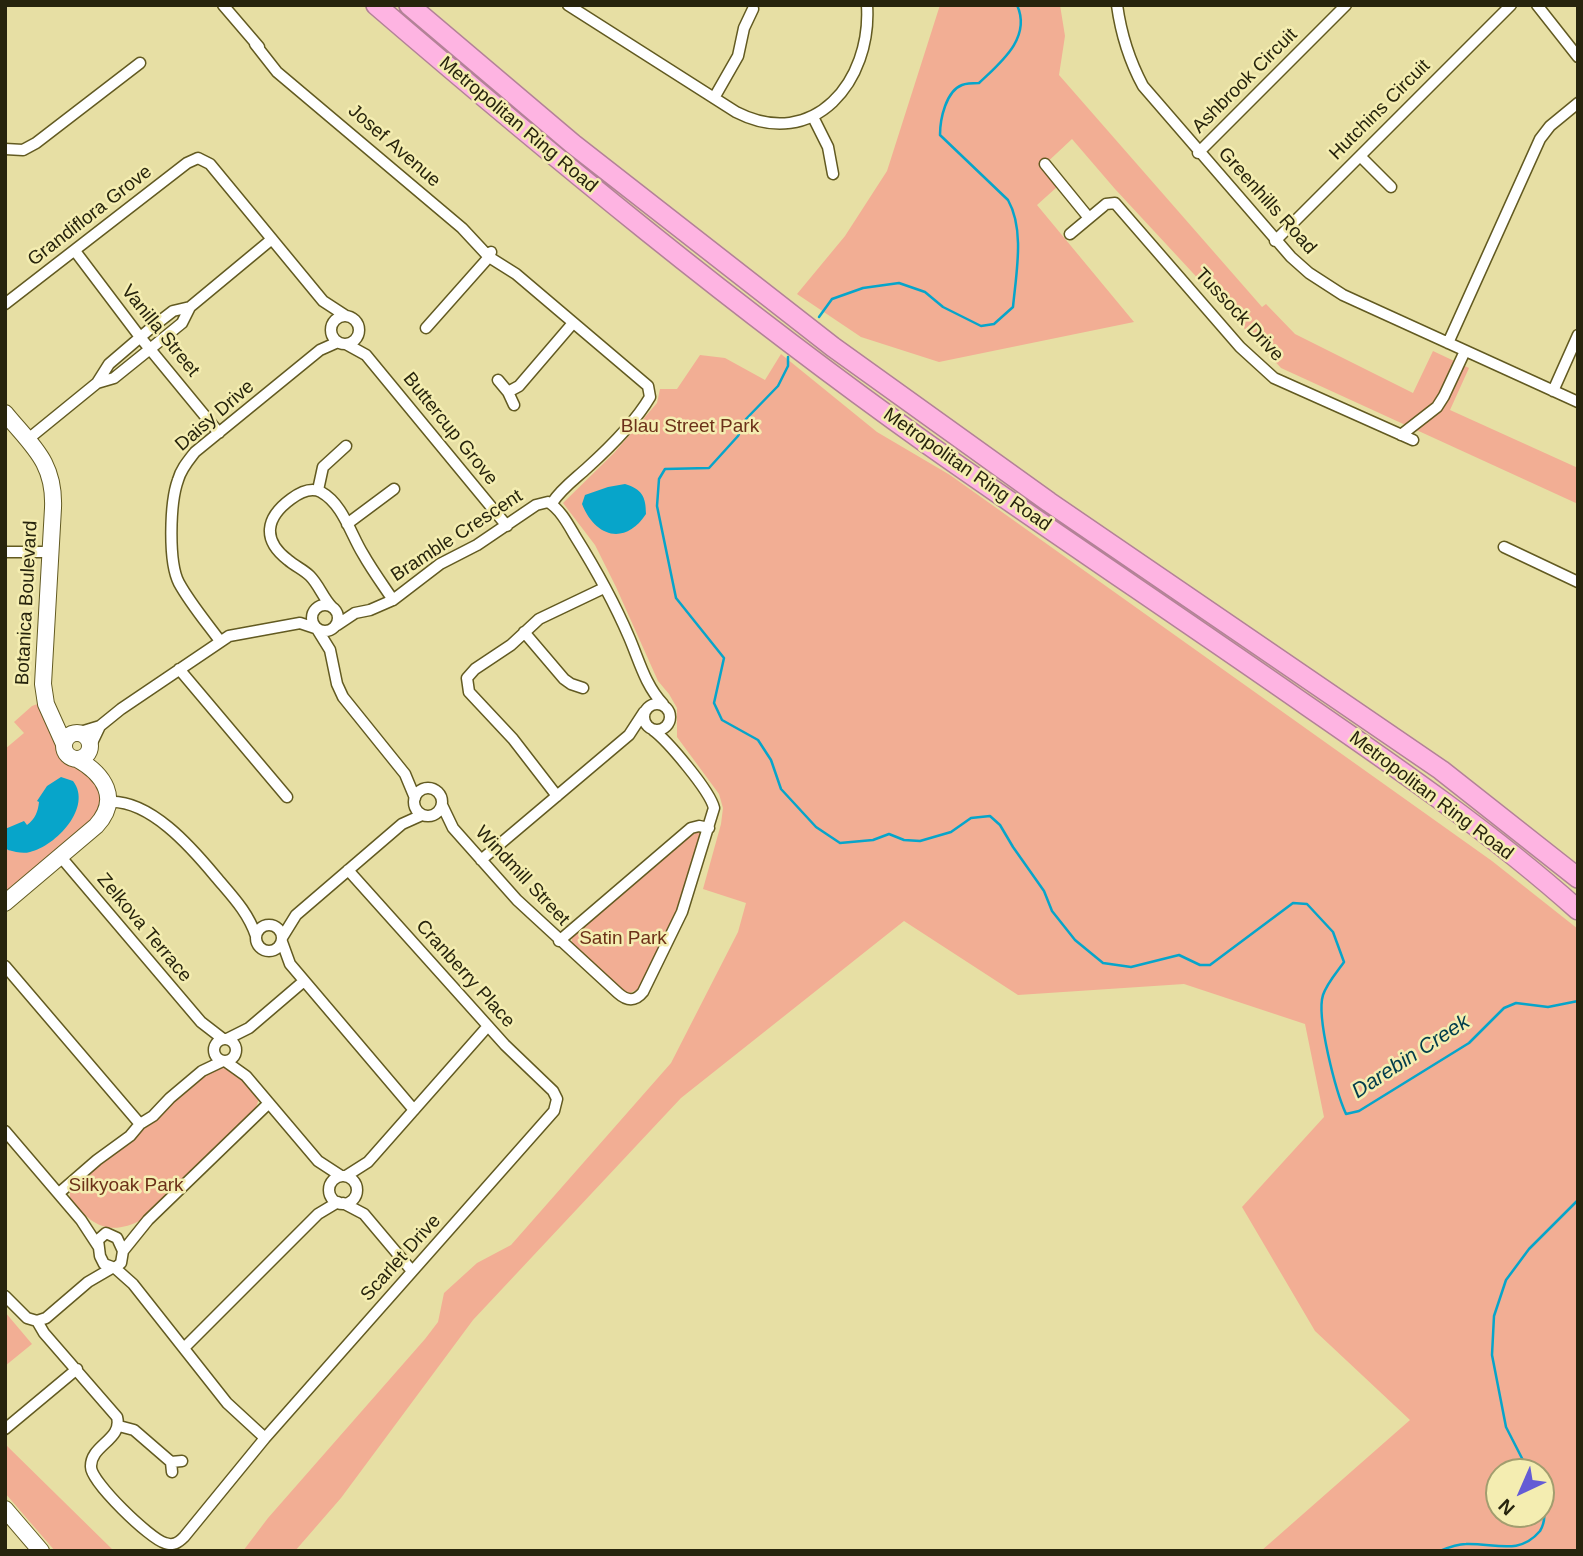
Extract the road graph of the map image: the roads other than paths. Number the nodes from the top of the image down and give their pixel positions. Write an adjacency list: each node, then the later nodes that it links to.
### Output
1 (223, 5): 27 (street, Josef Avenue)
2 (376, 5): 105 (highway, Metropolitan Ring Road)
3 (409, 5): 103 (highway, Metropolitan Ring Road)
4 (568, 5): 13 (street)
5 (867, 5): 15 (street)
6 (1117, 5): 17 (street, Greenhills Road)
7 (1346, 5): 17 (street, Ashbrook Circuit)
8 (1511, 5): 18 (street, Hutchins Circuit)
9 (1537, 5): 11 (street)
10 (753, 9): 13 (street)
11 (1578, 57)
12 (141, 63): 16 (street)
13 (714, 99): 15 (street)
14 (1578, 103): 39 (street)
15 (813, 117): 20 (street)
16 (5, 149)
17 (1198, 153): 25 (street, Greenhills Road)
18 (1360, 156): 21 (street); 25 (street, Hutchins Circuit)
19 (1045, 164): 22 (street)
20 (832, 174)
21 (1391, 187)
22 (1089, 218): 23 (street, Tussock Drive); 52 (street, Tussock Drive)
23 (1070, 234)
24 (272, 239): 26 (street, Grandiflora Grove); 28 (street); 30 (street)
25 (1275, 241): 39 (street, Greenhills Road)
26 (75, 251): 29 (street, Grandiflora Grove); 37 (street, Vanilla Street)
27 (488, 254): 32 (street, Josef Avenue); 33 (street)
28 (323, 301): 31 (street); 34 (street)
29 (5, 304)
30 (190, 307): 37 (street); 40 (street)
31 (346, 316): 34 (street); 35 (street)
32 (573, 323): 47 (street); 58 (street, Josef Avenue)
33 (426, 328)
34 (331, 330): 38 (street); 41 (street, Daisy Drive)
35 (359, 332): 38 (street); 43 (street, Buttercup Grove)
36 (1578, 335): 46 (street)
37 (140, 337): 40 (street, Vanilla Street); 45 (street)
38 (342, 343): 41 (street, Daisy Drive); 43 (street, Buttercup Grove)
39 (1448, 343): 42 (street, Greenhills Road)
40 (150, 349): 45 (street); 51 (street, Vanilla Street)
41 (320, 350): 51 (street, Daisy Drive)
42 (1465, 351): 46 (street, Greenhills Road); 52 (street)
43 (366, 355): 60 (street, Buttercup Grove)
44 (498, 380): 47 (street)
45 (97, 383): 53 (street)
46 (1552, 391): 48 (street, Greenhills Road)
47 (508, 392): 49 (street)
48 (1578, 402)
49 (514, 405)
50 (5, 413): 53 (street, Botanica Boulevard)
51 (219, 433): 75 (street, Daisy Drive)
52 (1401, 435): 54 (street, Tussock Drive)
53 (27, 440): 63 (street, Botanica Boulevard)
54 (1413, 440)
55 (346, 446): 57 (street)
56 (394, 489): 59 (street)
57 (318, 491): 59 (street); 65 (street)
58 (551, 503): 60 (street, Bramble Crescent); 66 (street, Bramble Crescent)
59 (347, 524): 67 (street)
60 (507, 526): 67 (street, Bramble Crescent)
61 (1504, 547): 64 (street)
62 (5, 552): 63 (street)
63 (50, 552): 86 (street, Botanica Boulevard)
64 (1578, 582)
65 (318, 587): 68 (street); 69 (street)
66 (604, 588): 74 (street); 78 (street, Bramble Crescent)
67 (393, 600): 70 (street, Bramble Crescent)
68 (334, 608): 69 (street); 70 (street, Bramble Crescent); 72 (street)
69 (314, 610): 71 (street); 73 (street)
70 (355, 613): 72 (street, Bramble Crescent)
71 (300, 624): 73 (street); 75 (street)
72 (336, 626): 73 (street); 76 (street)
73 (316, 628): 76 (street)
74 (524, 632): 79 (street); 91 (street)
75 (220, 641): 77 (street)
76 (330, 650): 89 (street)
77 (179, 669): 83 (street); 92 (street)
78 (645, 676): 80 (street, Bramble Crescent); 81 (street, Bramble Crescent)
79 (583, 688)
80 (663, 704): 81 (street); 82 (street)
81 (645, 711): 84 (street); 85 (street)
82 (668, 724): 84 (street); 87 (street)
83 (100, 726): 86 (street); 88 (street)
84 (652, 729): 85 (street); 87 (street)
85 (629, 735): 91 (street)
86 (72, 737): 88 (street); 88 (street)
87 (670, 746): 99 (street)
88 (85, 753): 94 (street)
89 (405, 774): 90 (street); 93 (street)
90 (426, 789): 93 (street); 95 (street)
91 (557, 796): 101 (street)
92 (287, 797)
93 (414, 799): 96 (street); 97 (street)
94 (107, 802): 100 (street); 106 (street)
95 (442, 805): 96 (street); 98 (street, Windmill Street)
96 (425, 816): 97 (street); 98 (street, Windmill Street)
97 (402, 824): 102 (street)
98 (453, 828): 101 (street, Windmill Street)
99 (709, 828): 111 (street); 111 (street, Windmill Street)
100 (60, 856): 104 (street); 116 (street, Zelkova Terrace)
101 (481, 860): 111 (street, Windmill Street)
102 (348, 870): 107 (street); 117 (street, Cranberry Place)
103 (1578, 878)
104 (5, 903)
105 (1578, 910)
106 (245, 911): 108 (street); 109 (street)
107 (296, 915): 108 (street); 110 (street)
108 (268, 924): 109 (street); 110 (street)
109 (256, 936): 112 (street)
110 (282, 939): 112 (street); 113 (street)
111 (559, 941)
112 (269, 951): 113 (street)
113 (290, 964): 115 (street)
114 (5, 966): 128 (street)
115 (304, 981): 118 (street); 127 (street)
116 (201, 1022): 119 (street, Zelkova Terrace); 120 (street, Zelkova Terrace)
117 (488, 1026): 125 (street, Cranberry Place); 127 (street)
118 (249, 1028): 119 (street); 121 (street)
119 (225, 1039): 120 (street); 121 (street)
120 (213, 1050): 122 (street); 123 (street)
121 (236, 1051): 122 (street); 124 (street)
122 (224, 1061): 123 (street); 124 (street)
123 (202, 1071): 128 (street)
124 (246, 1076): 126 (street)
125 (557, 1099): 145 (street, Scarlet Drive)
126 (269, 1103): 130 (street); 140 (street)
127 (414, 1110): 131 (street)
128 (140, 1124): 135 (street)
129 (5, 1131): 135 (street)
130 (318, 1161): 132 (street); 133 (street)
131 (368, 1162): 132 (street); 134 (street)
132 (343, 1176): 133 (street); 134 (street)
133 (330, 1187): 136 (street); 137 (street)
134 (356, 1189): 136 (street); 138 (street)
135 (59, 1193): 139 (street)
136 (341, 1203): 137 (street); 138 (street)
137 (318, 1214): 150 (street)
138 (363, 1214): 145 (street)
139 (81, 1220): 141 (street); 142 (street)
140 (148, 1220): 141 (street); 143 (street)
141 (110, 1234): 142 (street); 143 (street)
142 (99, 1251): 144 (street); 146 (street)
143 (123, 1254): 144 (street); 147 (street)
144 (113, 1268): 146 (street); 147 (street)
145 (412, 1271): 154 (street, Scarlet Drive)
146 (88, 1283): 149 (street)
147 (133, 1284): 150 (street)
148 (5, 1296): 149 (street)
149 (37, 1321): 151 (street)
150 (184, 1348): 154 (street)
151 (77, 1369): 152 (street); 153 (street)
152 (119, 1426): 155 (street); 157 (street)
153 (5, 1429)
154 (265, 1438): 157 (street, Scarlet Drive)
155 (175, 1465)
156 (5, 1509): 158 (street)
157 (167, 1548)
158 (41, 1551)

